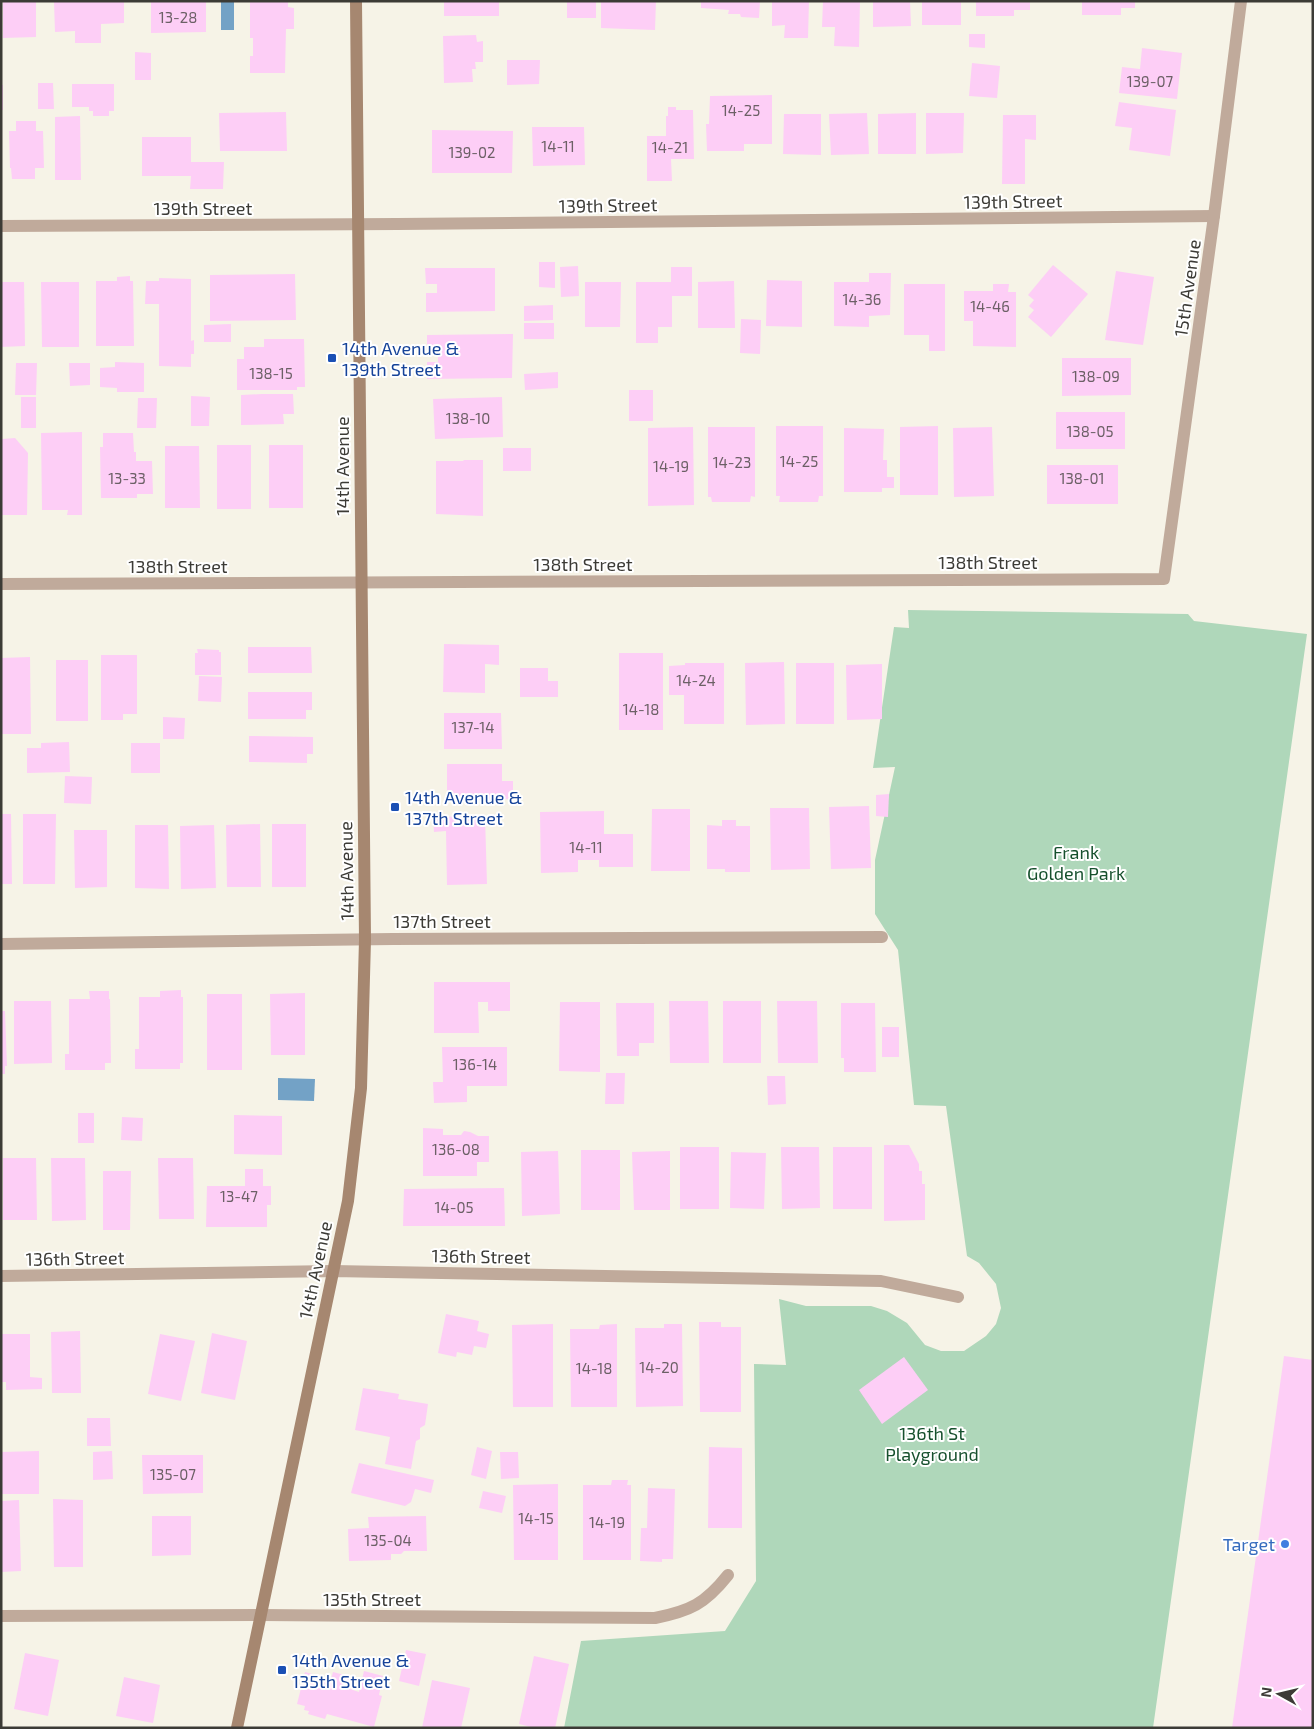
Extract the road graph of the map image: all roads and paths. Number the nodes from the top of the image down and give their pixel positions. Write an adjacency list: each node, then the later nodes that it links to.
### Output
1 (356, 1): 4 (street, 14th Avenue)
2 (1241, 1): 3 (street, 15th Avenue)
3 (1214, 216): 4 (street, 139th Street); 6 (street, 15th Avenue)
4 (357, 225): 5 (street, 139th Street); 7 (street, 14th Avenue)
5 (1, 226)
6 (1164, 579): 7 (street, 138th Street)
7 (360, 582): 8 (street, 138th Street); 10 (street, 14th Avenue)
8 (1, 584)
9 (882, 937): 10 (street, 137th Street)
10 (365, 940): 11 (street, 137th Street); 12 (street, 14th Avenue)
11 (1, 944)
12 (333, 1271): 13 (street, 136th Street); 14 (street, 136th Street); 16 (street, 14th Avenue)
13 (1, 1276)
14 (958, 1297)
15 (728, 1575): 16 (street, 135th Street)
16 (261, 1615): 17 (street, 135th Street); 18 (street, 14th Avenue)
17 (1, 1616)
18 (237, 1728)

